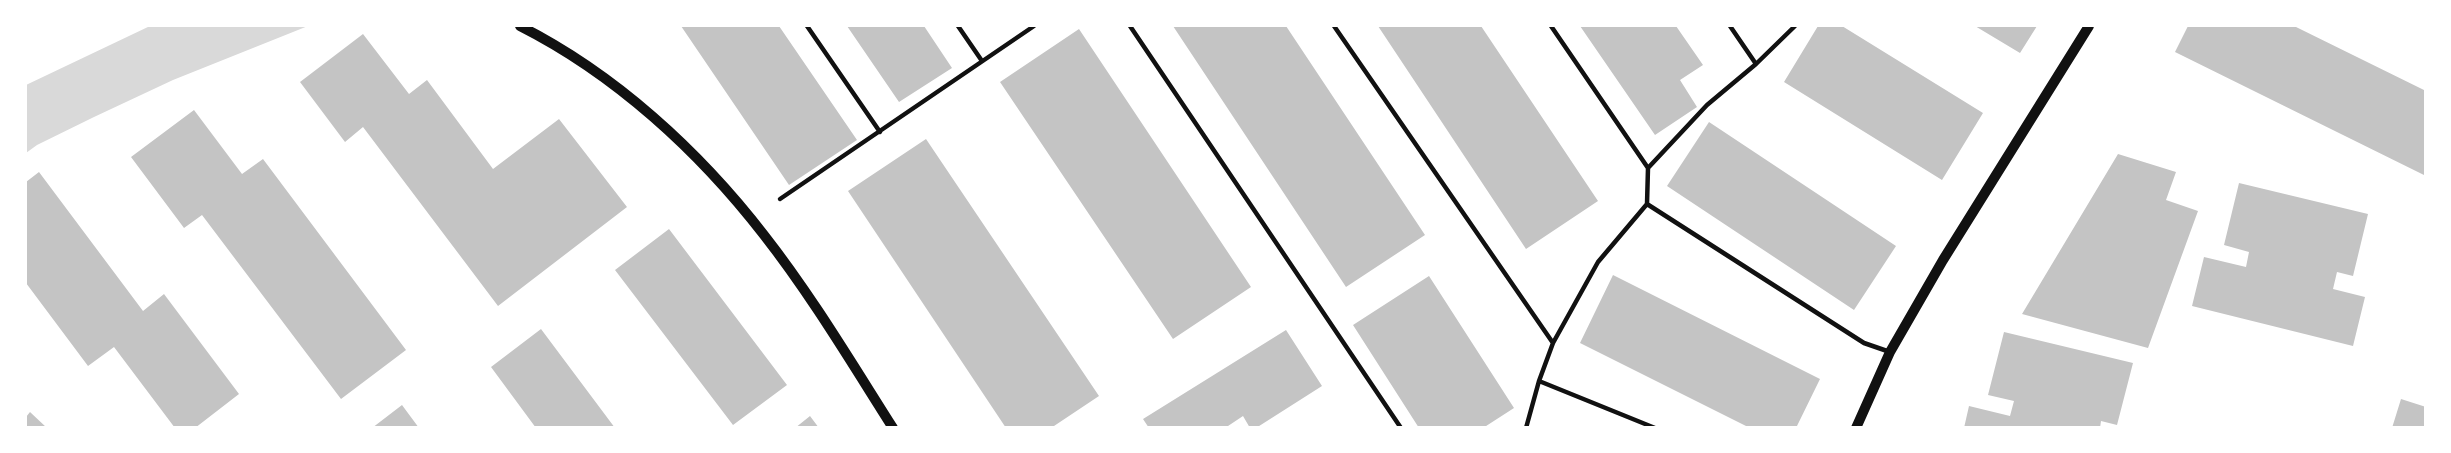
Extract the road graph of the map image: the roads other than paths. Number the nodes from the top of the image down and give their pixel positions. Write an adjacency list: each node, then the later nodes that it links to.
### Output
1 (520, 26): 11 (street)
2 (807, 26): 14 (lane)
3 (958, 26): 12 (lane)
4 (1034, 26): 12 (lane)
5 (1130, 26): 22 (lane)
6 (1334, 26): 18 (lane)
7 (1551, 26): 15 (lane)
8 (1730, 26): 13 (lane)
9 (1795, 26): 13 (lane)
10 (2089, 26): 19 (street)
11 (533, 28): 21 (street)
12 (982, 61): 14 (lane)
13 (1756, 64): 15 (lane)
14 (880, 132): 16 (lane)
15 (1647, 168): 17 (lane)
16 (780, 199)
17 (1647, 204): 18 (lane); 19 (lane)
18 (1553, 343): 20 (lane)
19 (1890, 352): 25 (street)
20 (1539, 381): 23 (lane); 24 (lane)
21 (893, 428)
22 (1401, 428)
23 (1526, 428)
24 (1655, 428)
25 (1856, 428)

